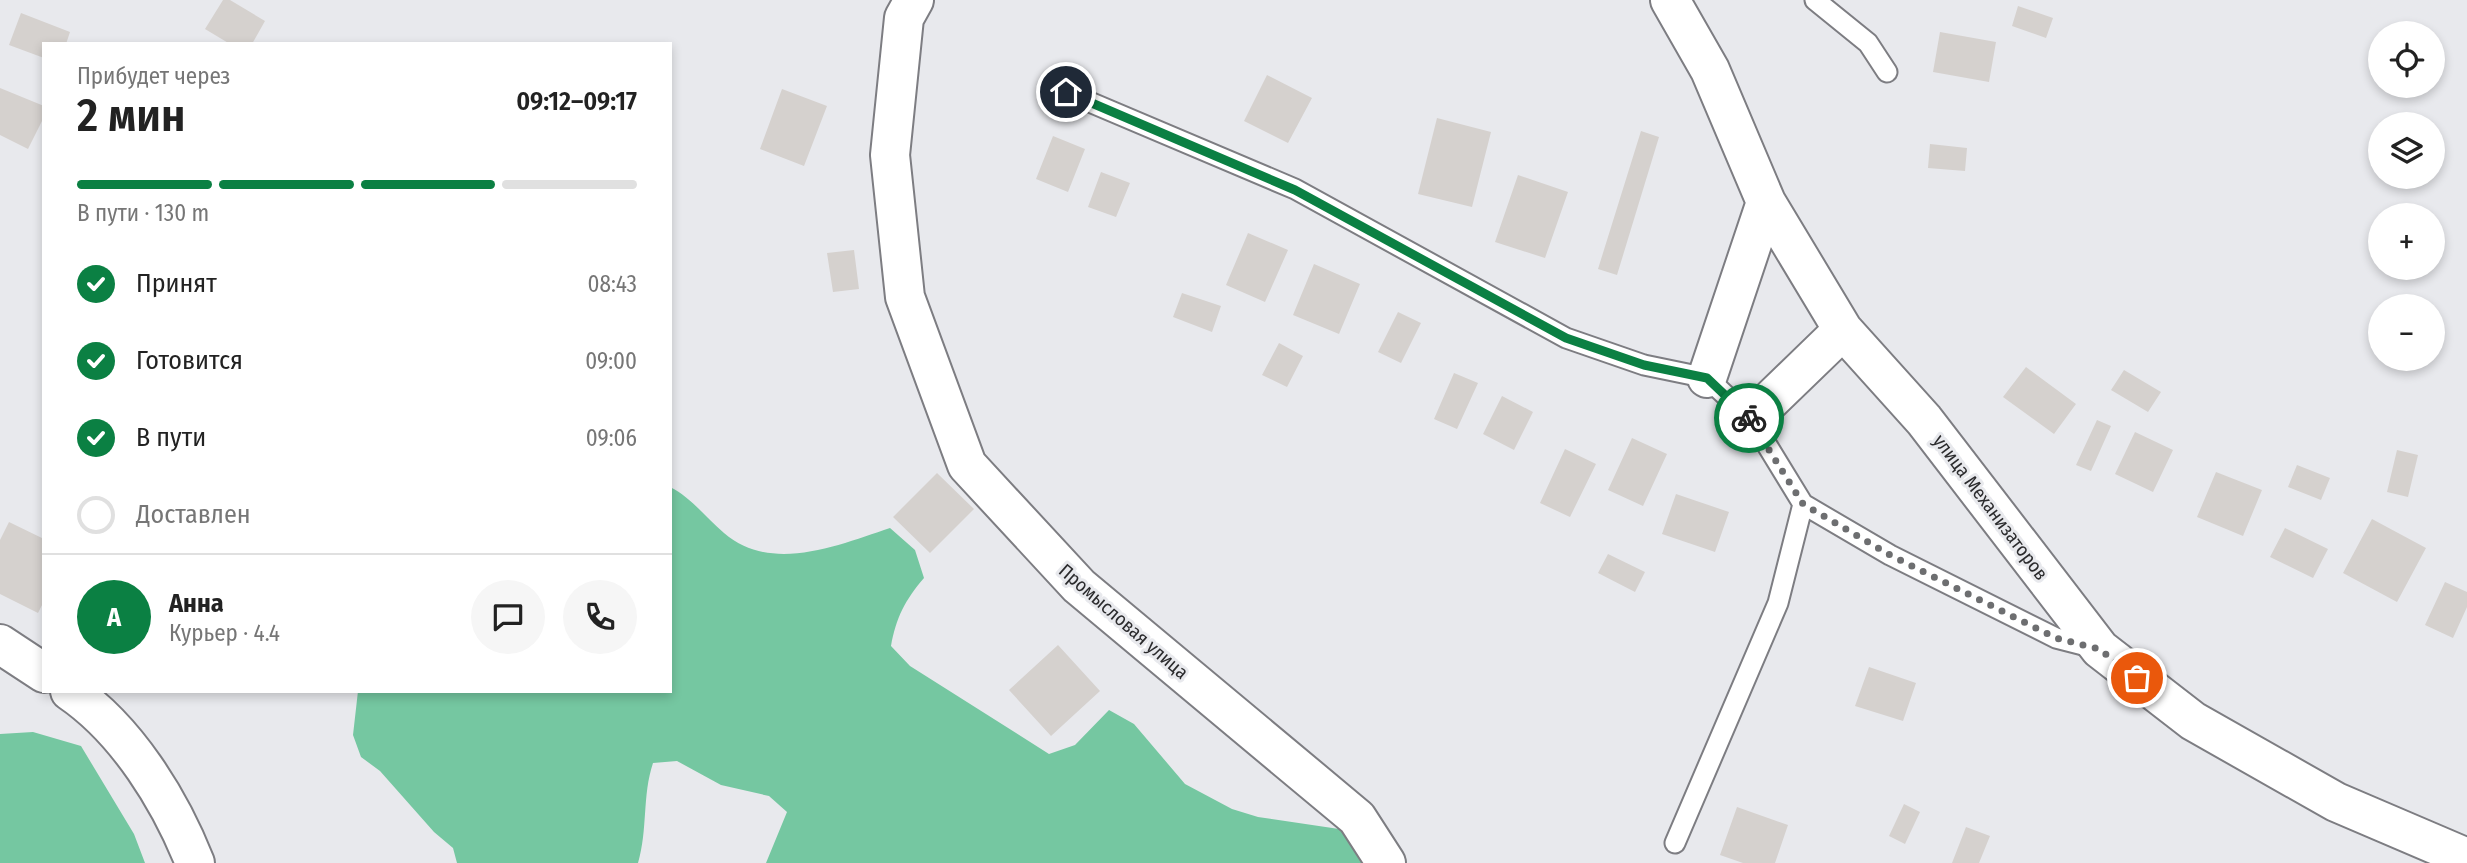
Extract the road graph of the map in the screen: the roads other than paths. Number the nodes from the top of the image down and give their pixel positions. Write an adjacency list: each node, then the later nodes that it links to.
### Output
1 (914, 0): 18 (street, Промысловая улица)
2 (1670, 0): 6 (street, улица Механизаторов)
3 (1815, 0): 4 (lane)
4 (1887, 72)
5 (1066, 92): 8 (lane)
6 (1766, 202): 7 (street, улица Механизаторов); 8 (street)
7 (1843, 330): 9 (street); 12 (street, улица Механизаторов)
8 (1707, 378): 9 (lane)
9 (1751, 419): 10 (lane)
10 (1803, 504): 12 (lane); 15 (lane)
11 (0, 644): 13 (street)
12 (2099, 649): 16 (street, улица Механизаторов)
13 (42, 672)
14 (73, 693): 17 (street)
15 (1675, 843)
16 (2467, 858)
17 (195, 863)
18 (1386, 863)

